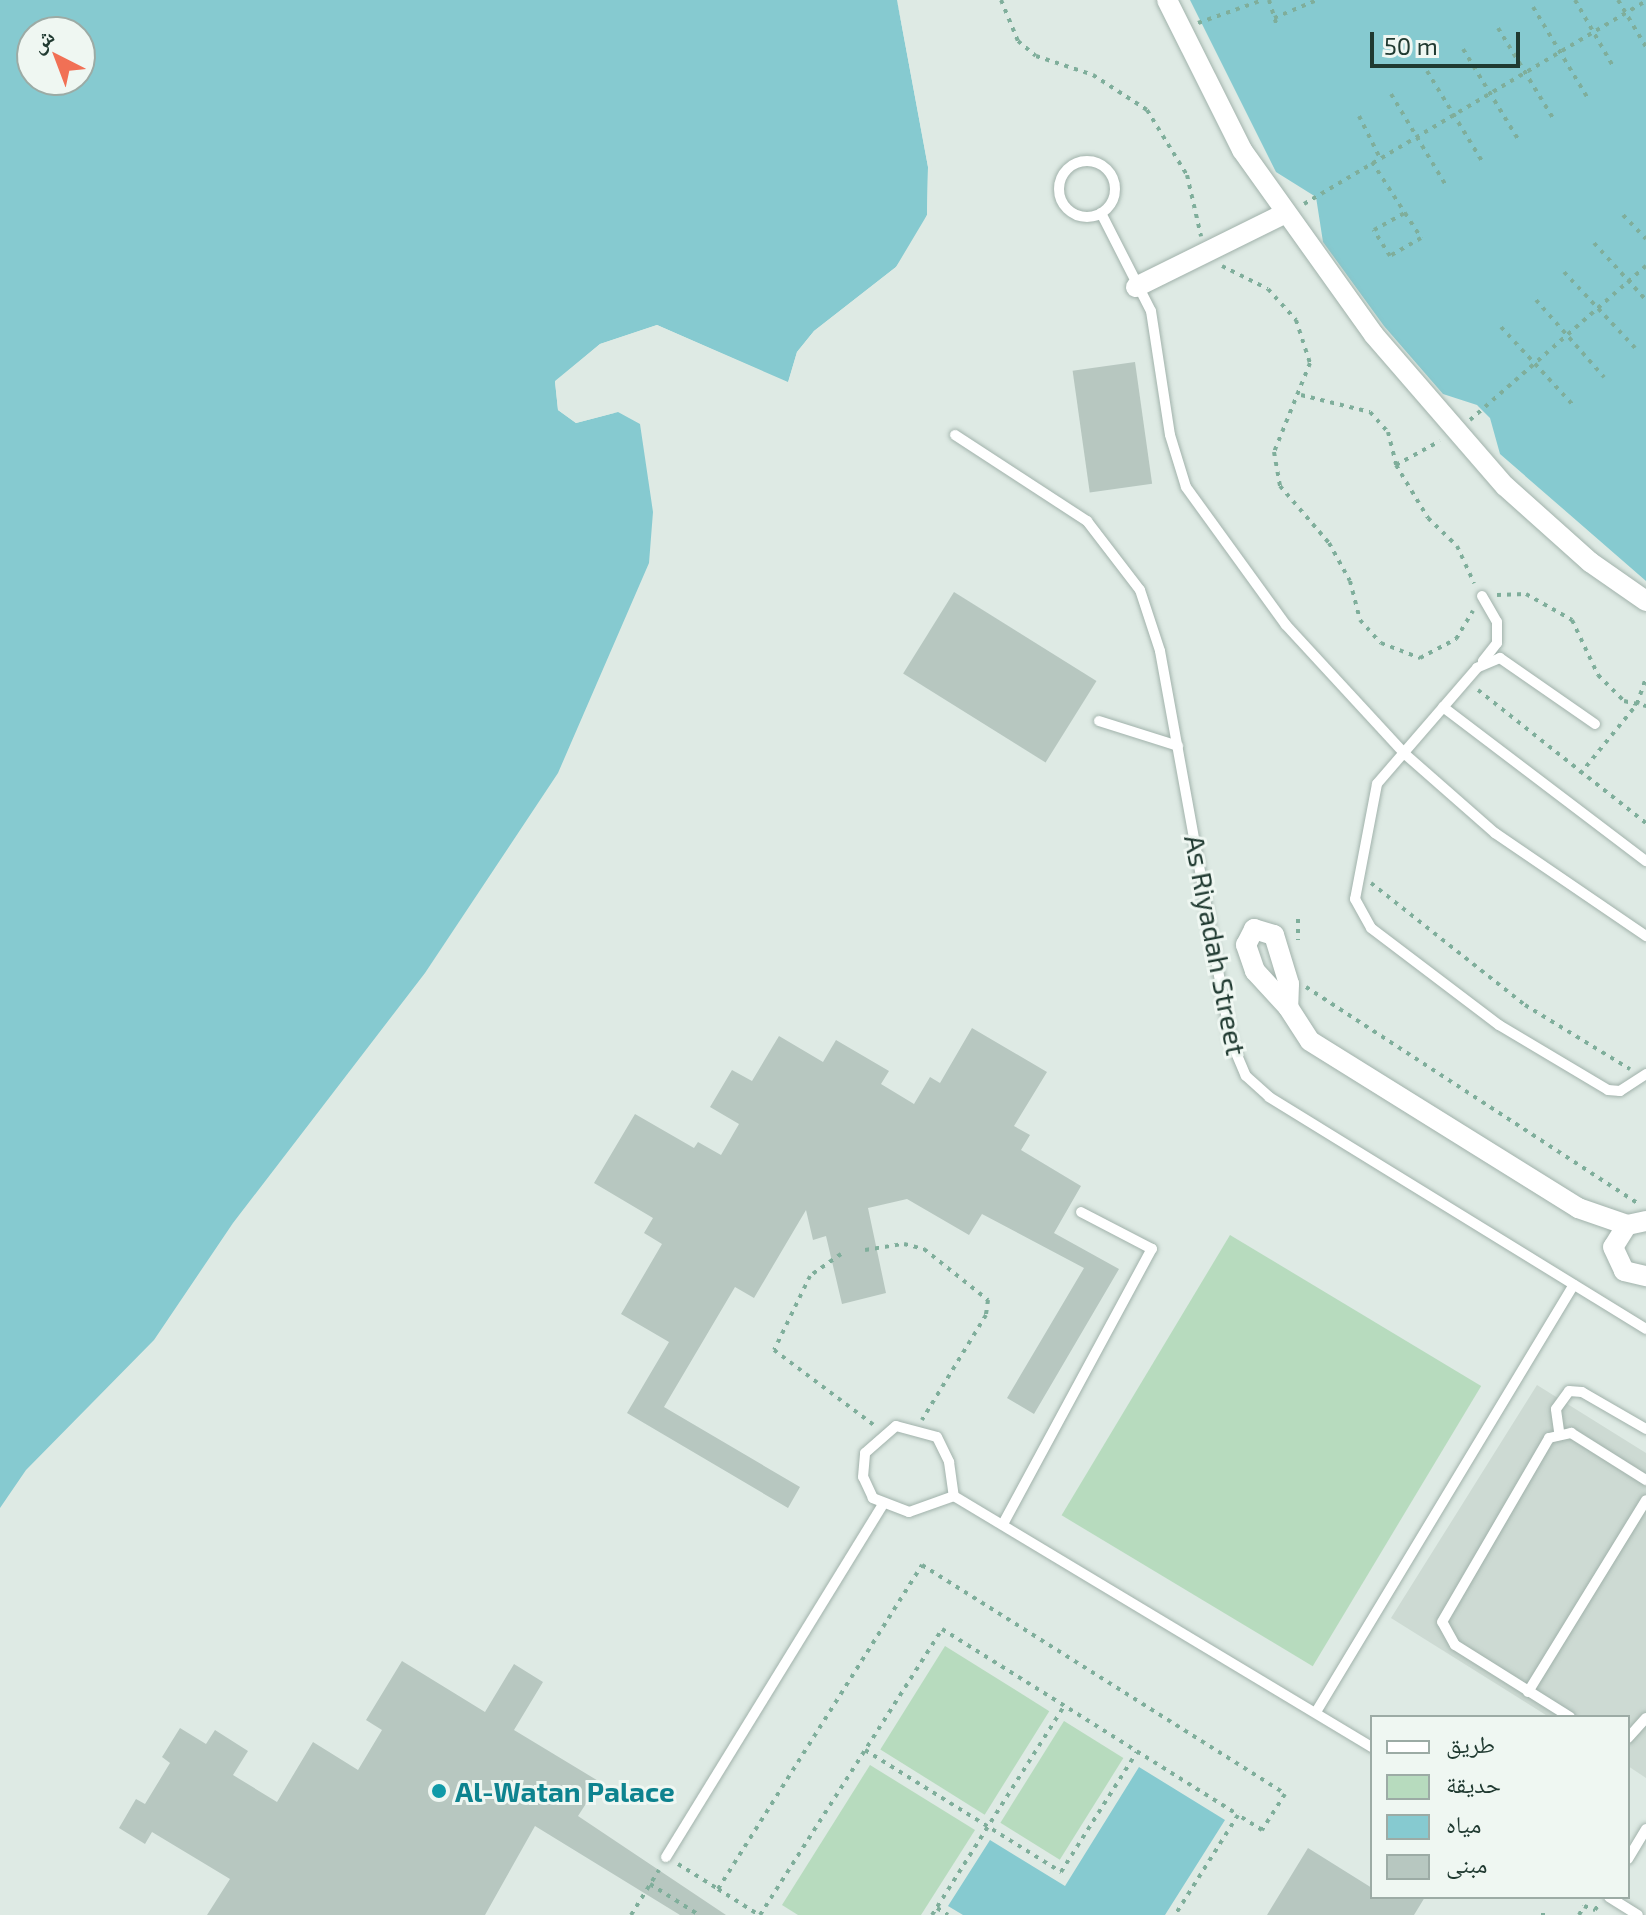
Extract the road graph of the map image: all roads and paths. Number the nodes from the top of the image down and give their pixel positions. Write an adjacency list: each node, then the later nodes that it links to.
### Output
1 (1001, 0): 33 (path)
2 (1167, 0): 28 (street)
3 (1266, 0): 9 (path); 10 (path)
4 (1317, 0): 9 (path)
5 (1575, 0): 15 (path)
6 (1618, 0): 13 (path)
7 (1646, 1): 22 (path)
8 (1533, 7): 18 (path)
9 (1274, 18): 11 (path)
10 (1199, 23)
11 (1277, 26)
12 (1498, 28): 20 (path)
13 (1646, 47)
14 (1463, 49): 21 (path)
15 (1613, 66)
16 (1427, 71): 23 (path)
17 (1391, 94): 25 (path)
18 (1587, 97)
19 (1359, 116): 22 (path)
20 (1553, 118)
21 (1518, 139)
22 (1380, 158): 24 (path)
23 (1482, 161)
24 (1372, 162): 26 (path); 29 (path)
25 (1445, 184)
26 (1316, 197)
27 (1101, 213): 27 (lane); 37 (lane)
28 (1286, 213): 33 (street); 51 (street)
29 (1405, 213): 29 (path)
30 (1623, 215): 31 (path)
31 (1646, 239)
32 (1594, 243): 36 (path)
33 (1210, 255): 37 (street); 46 (path)
34 (1646, 266): 36 (path)
35 (1564, 272): 40 (path)
36 (1629, 281): 39 (path); 40 (path)
37 (1136, 287): 61 (lane)
38 (1536, 300): 42 (path)
39 (1646, 300)
40 (1599, 309): 42 (path); 43 (path)
41 (1501, 327): 44 (path)
42 (1567, 337): 44 (path); 45 (path)
43 (1635, 348)
44 (1536, 365): 47 (path); 48 (path)
45 (1604, 377)
46 (1301, 395): 50 (path); 50 (path)
47 (1573, 405)
48 (1483, 410)
49 (955, 435): 60 (lane, As Riyadah Street)
50 (1482, 596): 52 (lane); 55 (path)
51 (1646, 601)
52 (1477, 668): 54 (lane); 59 (lane)
53 (1646, 678): 55 (path)
54 (1467, 680): 57 (lane); 62 (path)
55 (1637, 704): 56 (path); 62 (path)
56 (1646, 706)
57 (1443, 707): 61 (lane); 64 (lane)
58 (1099, 721): 60 (lane)
59 (1595, 724)
60 (1178, 746): 80 (lane, As Riyadah Street)
61 (1405, 754): 65 (lane); 67 (lane)
62 (1580, 774): 63 (path)
63 (1646, 823)
64 (1646, 861)
65 (1360, 875): 71 (path); 71 (lane)
66 (1298, 919): 68 (path)
67 (1646, 936)
68 (1298, 944)
69 (1301, 977): 73 (path)
70 (1288, 1007): 72 (street)
71 (1644, 1076)
72 (1578, 1208): 75 (street); 76 (street)
73 (1646, 1208)
74 (1081, 1212): 90 (lane)
75 (1641, 1221): 76 (street)
76 (1613, 1247): 79 (street)
77 (865, 1250): 82 (path)
78 (841, 1254): 84 (path)
79 (1646, 1276)
80 (1574, 1285): 81 (lane, As Riyadah Street); 93 (lane)
81 (1646, 1329)
82 (917, 1427): 84 (lane); 87 (lane)
83 (1646, 1429): 85 (lane)
84 (883, 1431): 89 (lane)
85 (1559, 1431): 86 (lane); 91 (lane)
86 (1646, 1480)
87 (954, 1496): 89 (lane); 90 (lane)
88 (1646, 1500): 91 (lane)
89 (882, 1506): 104 (lane)
90 (1003, 1524): 93 (lane)
91 (1528, 1692): 94 (lane)
92 (1064, 1706): 98 (path); 99 (path); 101 (path)
93 (1316, 1712): 97 (lane)
94 (1567, 1715)
95 (1646, 1718): 96 (lane)
96 (1630, 1736)
97 (1370, 1746)
98 (865, 1750): 101 (path); 112 (path)
99 (1137, 1752): 100 (path); 101 (path)
100 (1238, 1815): 106 (path); 115 (path)
101 (988, 1827): 109 (path)
102 (1646, 1829): 103 (lane)
103 (1630, 1856)
104 (666, 1857): 105 (path); 106 (path)
105 (650, 1884): 110 (path); 111 (path)
106 (718, 1889): 112 (path)
107 (1604, 1899): 118 (path)
108 (1610, 1899): 119 (lane)
109 (937, 1908): 113 (path); 114 (path)
110 (631, 1915)
111 (699, 1915)
112 (760, 1915)
113 (932, 1915)
114 (948, 1915)
115 (1175, 1915)
116 (1541, 1915): 117 (path)
117 (1549, 1915)
118 (1579, 1915)
119 (1638, 1915)

